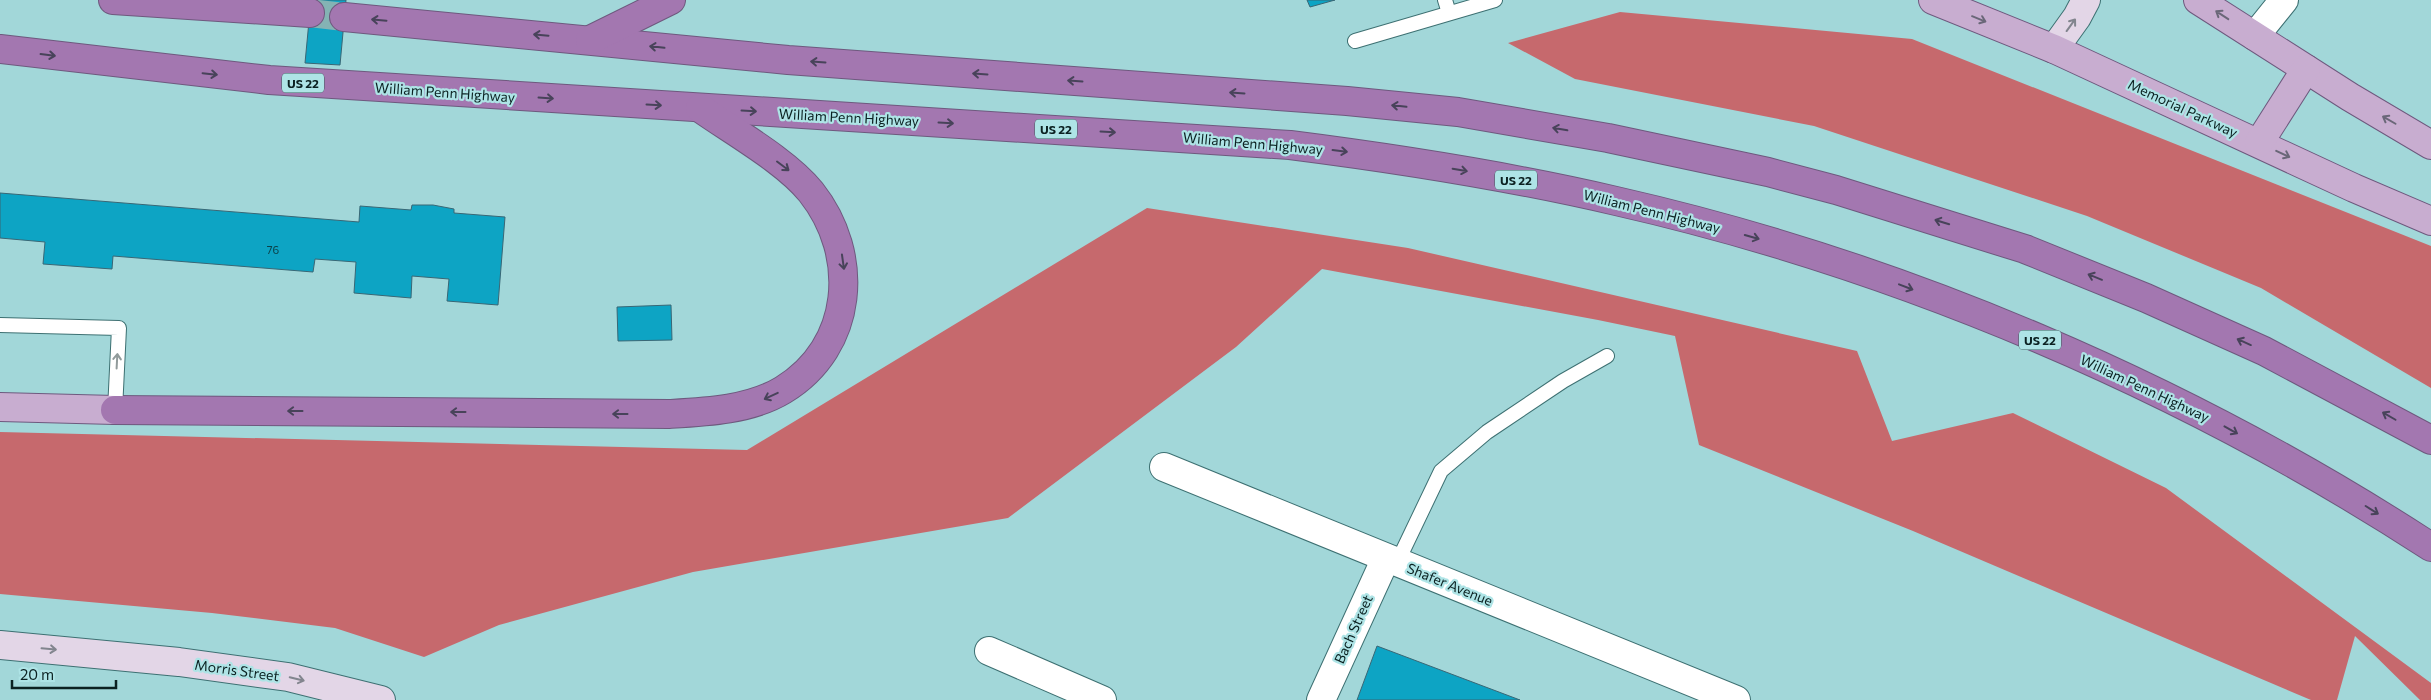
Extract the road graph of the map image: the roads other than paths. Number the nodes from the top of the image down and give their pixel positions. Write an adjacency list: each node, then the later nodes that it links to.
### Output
1 (112, 0): 9 (highway)
2 (671, 0): 12 (highway)
3 (1495, 0): 8 (lane)
4 (1934, 0): 15 (main road, Memorial Parkway, one-way to 15)
5 (2086, 0): 15 (street, one-way to 5)
6 (2198, 0): 11 (main road, one-way to 6)
7 (2284, 0): 11 (street)
8 (1447, 7): 13 (lane)
9 (310, 13)
10 (344, 17): 12 (highway, one-way to 10)
11 (2255, 36): 16 (main road)
12 (590, 40): 25 (highway, one-way to 12)
13 (1355, 41)
14 (0, 49): 17 (highway, William Penn Highway / US 22, one-way to 17)
15 (2054, 49): 18 (main road, Memorial Parkway)
16 (2306, 69): 18 (main road); 19 (main road, one-way to 16)
17 (700, 108): 24 (highway, one-way to 24); 27 (highway, William Penn Highway / US 22, one-way to 27)
18 (2259, 143): 20 (main road, Memorial Parkway, one-way to 20)
19 (2431, 145)
20 (2431, 221)
21 (0, 326): 24 (lane, one-way to 21)
22 (1607, 356): 28 (lane)
23 (0, 407): 24 (main road)
24 (115, 410)
25 (2431, 440)
26 (1164, 467): 28 (street, Shafer Avenue)
27 (2431, 546)
28 (1392, 561): 33 (street, Bach Street); 34 (street, Shafer Avenue)
29 (0, 645): 31 (street, Morris Street, one-way to 31)
30 (988, 651): 32 (street)
31 (381, 700)
32 (1102, 700)
33 (1321, 700)
34 (1736, 700)

